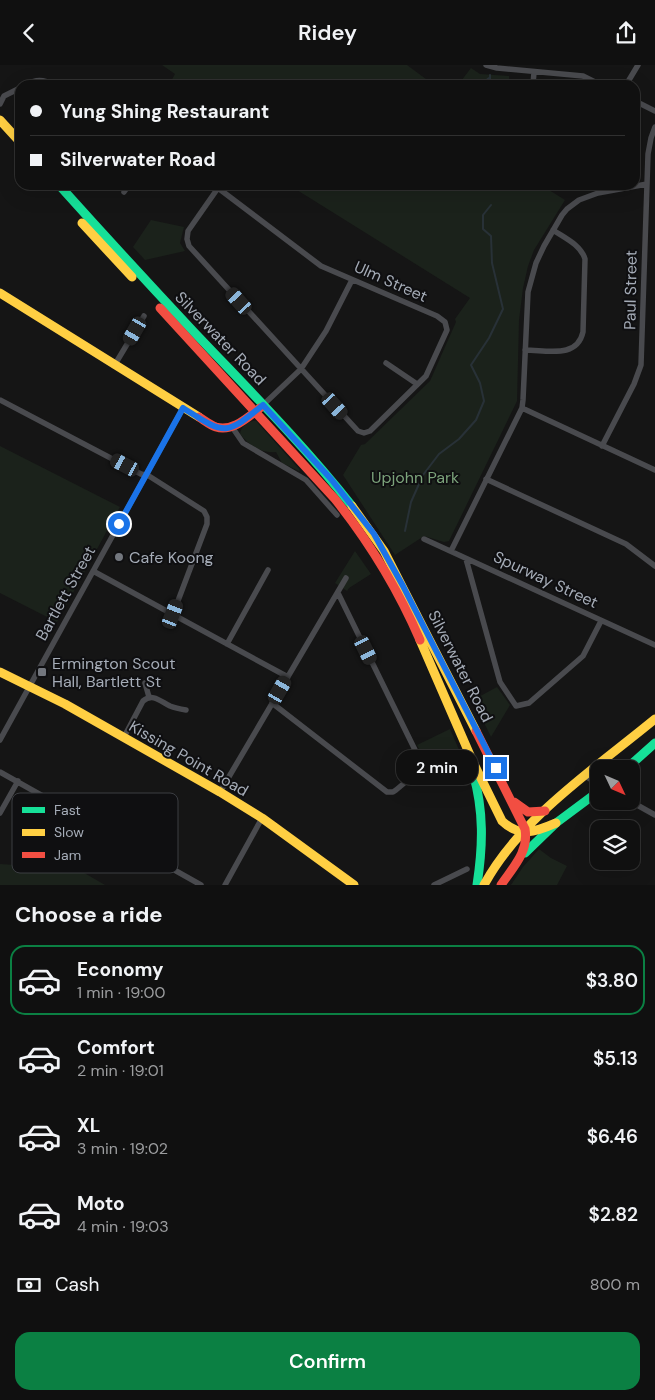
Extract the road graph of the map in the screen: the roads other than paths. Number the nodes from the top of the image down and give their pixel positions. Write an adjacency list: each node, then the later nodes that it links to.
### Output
1 (486, 65): 3 (street)
2 (638, 65): 6 (street)
3 (534, 72): 4 (street); 5 (street)
4 (533, 80)
5 (590, 80)
6 (629, 80)
7 (15, 90): 8 (street)
8 (0, 104)
9 (640, 104): 10 (street)
10 (655, 111)
11 (0, 120): 14 (main road)
12 (655, 127): 16 (street, Paul Street)
13 (0, 131): 15 (main road)
14 (15, 136)
15 (15, 148)
16 (647, 184): 17 (street); 38 (street, Paul Street)
17 (640, 185)
18 (54, 190): 36 (main road, Silverwater Road)
19 (63, 190): 33 (main road, Silverwater Road)
20 (214, 190): 30 (street)
21 (220, 190): 24 (street, Ulm Street)
22 (614, 190): 23 (street)
23 (553, 230): 27 (street); 27 (street)
24 (352, 280): 30 (street); 31 (street, Ulm Street)
25 (0, 293): 29 (main road)
26 (144, 316): 29 (street)
27 (525, 350): 35 (street)
28 (386, 363): 31 (street)
29 (114, 366): 34 (main road)
30 (301, 369): 31 (street, Ulm Street); 33 (street)
31 (417, 385)
32 (0, 400): 40 (street)
33 (263, 405): 36 (main road); 74 (main road, Silverwater Road)
34 (183, 408): 37 (main road); 40 (street, Bartlett Street)
35 (522, 408): 38 (street); 41 (street)
36 (255, 411): 37 (main road); 63 (main road, Silverwater Road)
37 (232, 427): 42 (street)
38 (602, 446): 39 (street)
39 (655, 470)
40 (146, 475): 48 (street, Bartlett Street); 51 (street)
41 (486, 479): 44 (street); 46 (street)
42 (337, 515)
43 (424, 539): 44 (street, Spurway Street)
44 (451, 551): 45 (street, Spurway Street)
45 (466, 559): 52 (street, Spurway Street); 52 (street)
46 (655, 566)
47 (268, 569): 53 (street)
48 (93, 571): 51 (street); 58 (street, Bartlett Street)
49 (346, 578): 50 (street)
50 (338, 593): 56 (street); 60 (street)
51 (173, 614): 53 (street)
52 (601, 621): 54 (street, Spurway Street)
53 (227, 644): 56 (street)
54 (655, 645)
55 (0, 672): 58 (main road, Kissing Point Road)
56 (288, 677): 60 (street)
57 (145, 683): 59 (street)
58 (30, 686): 64 (main road, Kissing Point Road); 65 (street, Bartlett Street)
59 (149, 697): 61 (street); 64 (street)
60 (272, 703): 72 (street)
61 (186, 710)
62 (655, 719): 69 (main road)
63 (458, 727): 82 (main road, Silverwater Road); 90 (main road, Silverwater Road)
64 (124, 737): 72 (main road, Kissing Point Road)
65 (0, 740)
66 (655, 743): 67 (main road)
67 (636, 760)
68 (0, 772): 71 (street)
69 (585, 776): 70 (street); 77 (main road)
70 (590, 779)
71 (18, 781): 73 (street); 78 (street)
72 (220, 792): 80 (main road, Kissing Point Road)
73 (39, 793)
74 (509, 797): 77 (main road); 82 (main road, Silverwater Road)
75 (590, 798): 81 (main road)
76 (640, 807): 79 (street)
77 (545, 811): 82 (main road)
78 (0, 813)
79 (655, 815)
80 (262, 817): 87 (street); 88 (main road, Kissing Point Road)
81 (556, 823): 82 (main road); 83 (main road)
82 (524, 832): 83 (main road, Silverwater Road); 91 (main road)
83 (525, 853): 92 (main road)
84 (467, 869): 89 (street)
85 (178, 872): 86 (street)
86 (201, 885)
87 (225, 885)
88 (354, 885)
89 (434, 885)
90 (477, 885)
91 (484, 885)
92 (501, 885)

